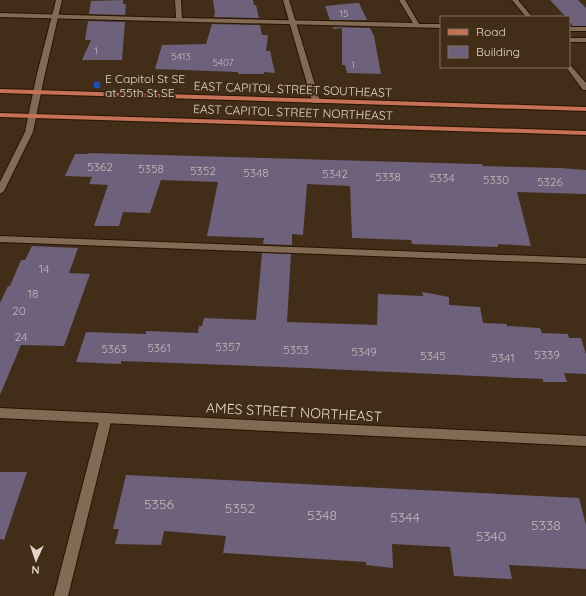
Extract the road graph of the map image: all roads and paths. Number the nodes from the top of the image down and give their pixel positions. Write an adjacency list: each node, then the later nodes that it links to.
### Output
1 (59, 0): 8 (street)
2 (178, 0): 9 (street)
3 (286, 0): 10 (street)
4 (402, 0): 11 (street)
5 (515, 0): 7 (street)
6 (0, 15): 8 (street)
7 (528, 16)
8 (56, 17): 9 (street); 20 (street)
9 (179, 19): 10 (street)
10 (292, 22): 11 (street); 21 (street)
11 (417, 25): 12 (street)
12 (440, 26)
13 (570, 29): 14 (street)
14 (586, 29)
15 (570, 40): 16 (street)
16 (586, 40)
17 (570, 68): 18 (street)
18 (586, 88)
19 (0, 91): 20 (main road, EAST CAPITOL STREET SOUTHEAST)
20 (37, 92): 21 (main road, EAST CAPITOL STREET SOUTHEAST); 24 (street)
21 (316, 101): 22 (main road, EAST CAPITOL STREET SOUTHEAST)
22 (586, 109)
23 (0, 115): 24 (main road, EAST CAPITOL STREET NORTHEAST)
24 (33, 116): 25 (main road, EAST CAPITOL STREET NORTHEAST); 26 (street)
25 (586, 133)
26 (0, 191)
27 (0, 239): 28 (street)
28 (586, 261)
29 (0, 413): 30 (street, AMES STREET NORTHEAST)
30 (106, 418): 31 (street, AMES STREET NORTHEAST); 32 (street)
31 (586, 441)
32 (61, 596)

